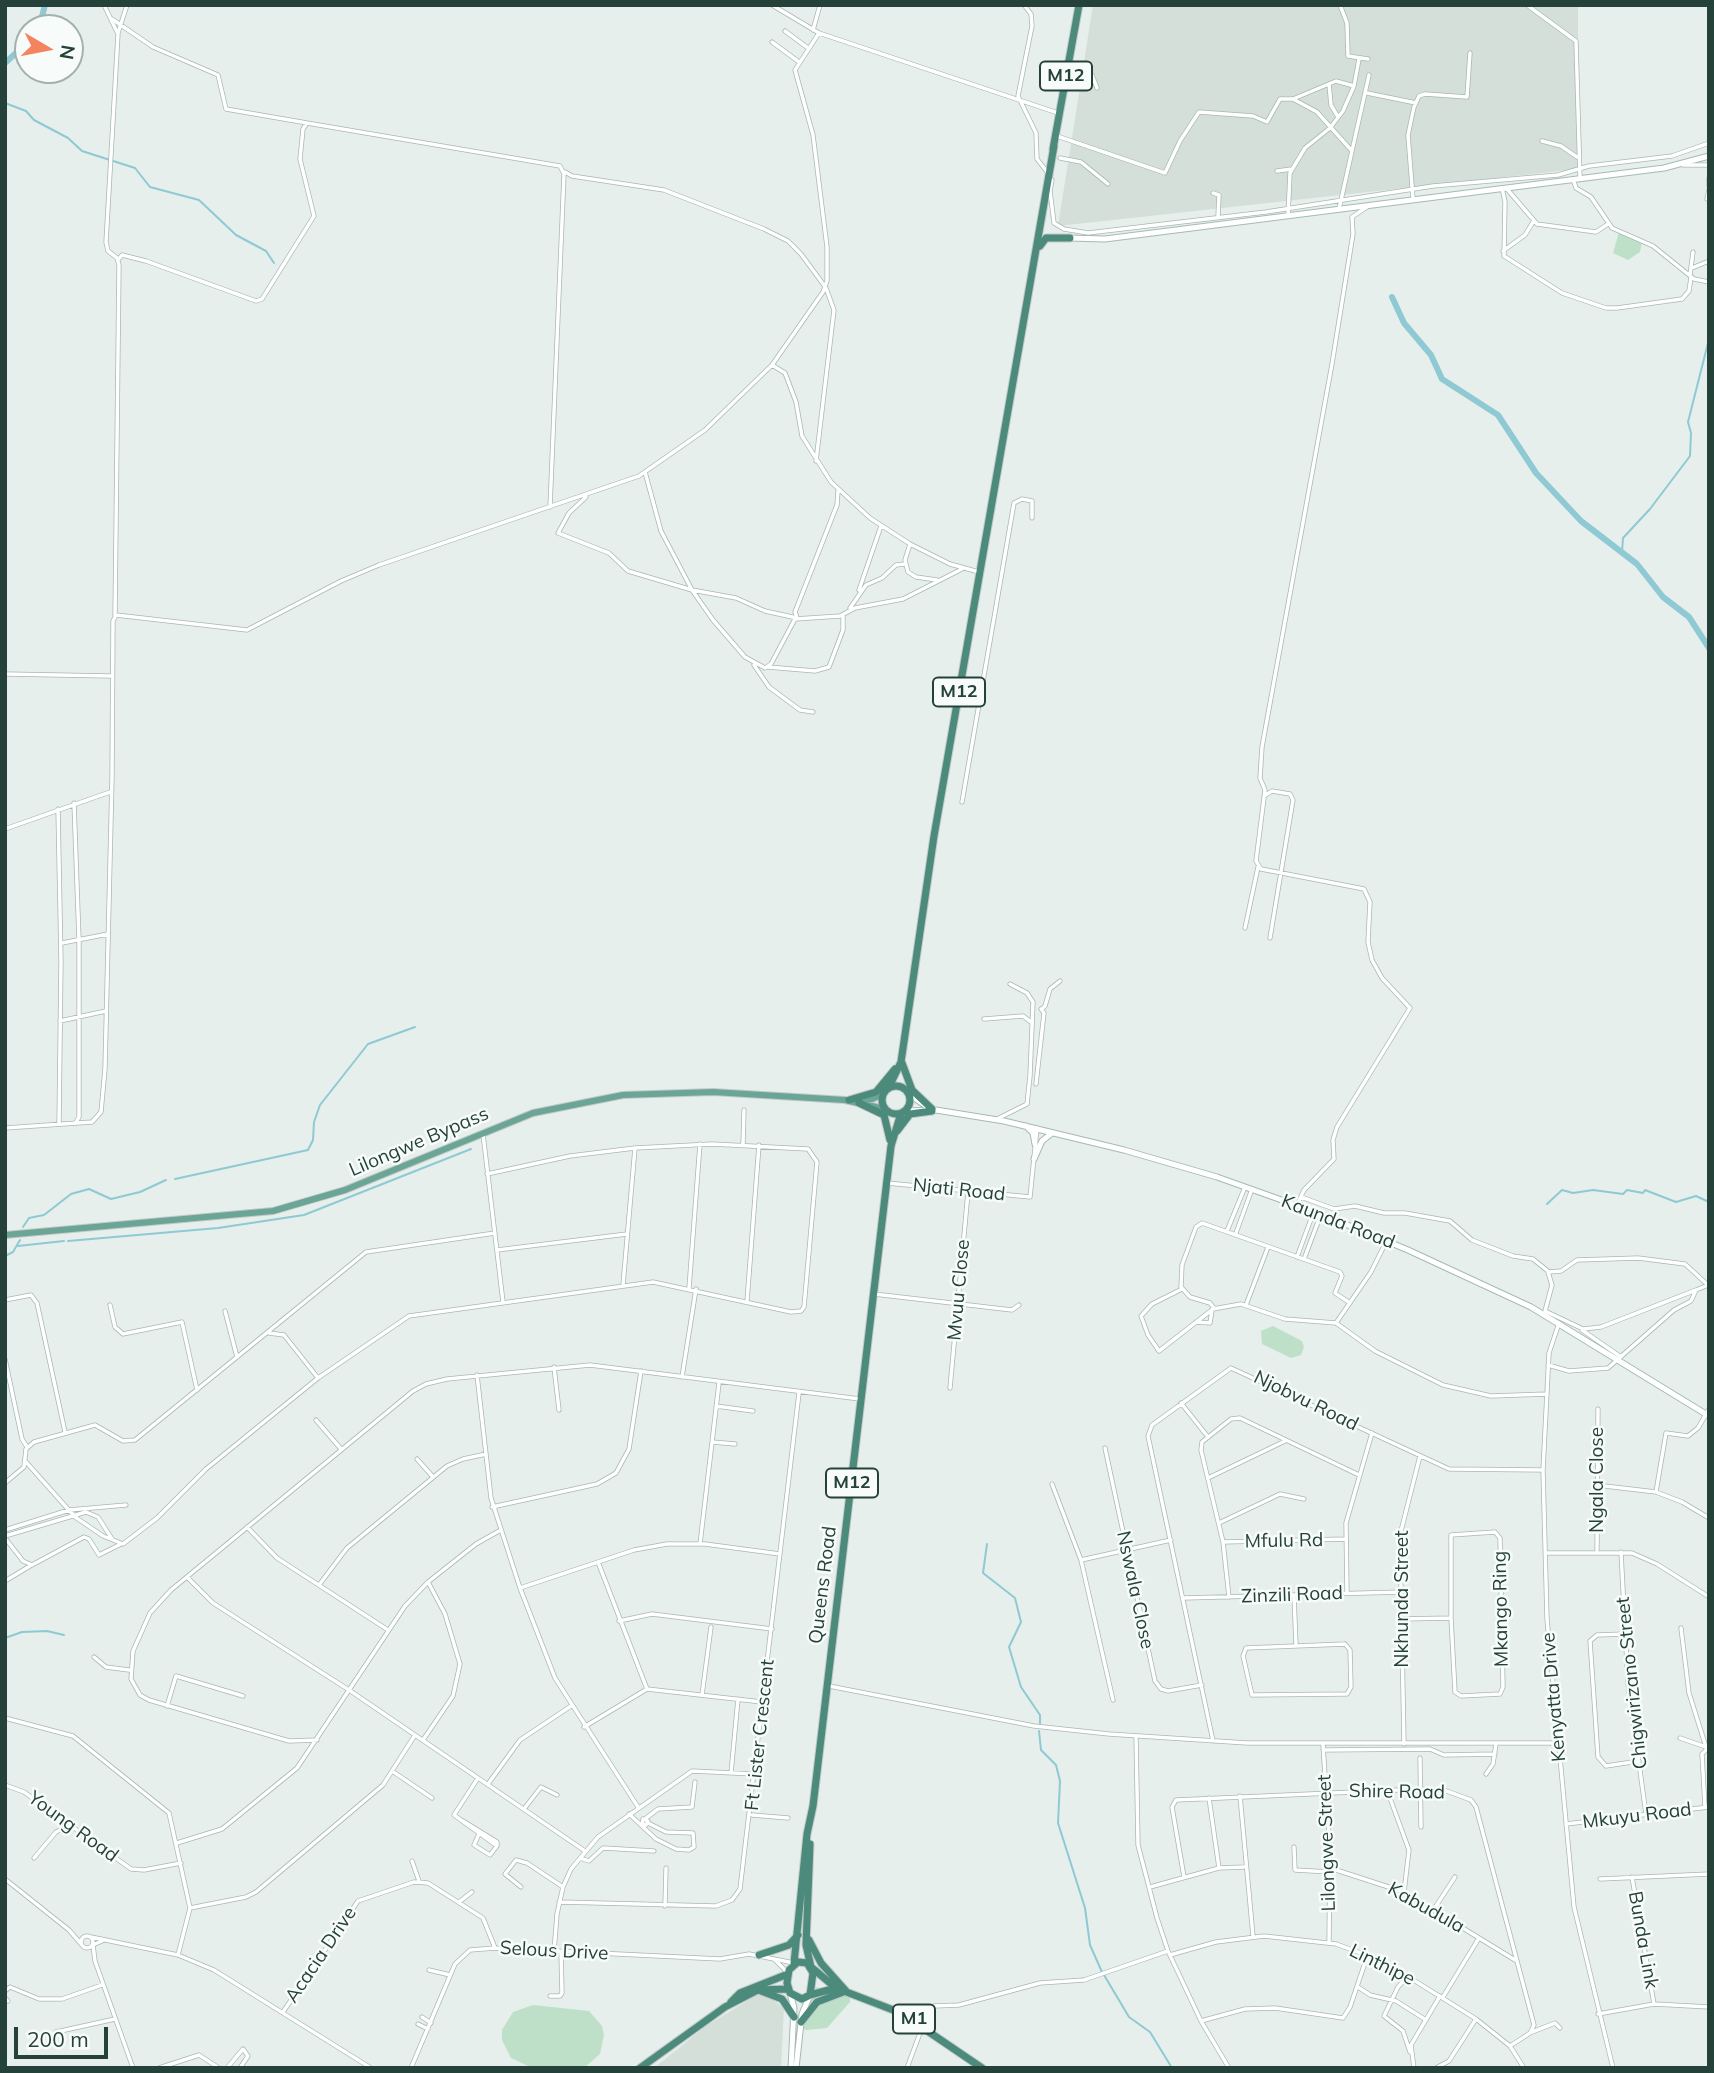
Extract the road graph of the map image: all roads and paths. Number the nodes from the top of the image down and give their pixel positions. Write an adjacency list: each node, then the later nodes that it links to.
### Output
1 (104, 5): 9 (street)
2 (127, 5): 10 (street)
3 (772, 5): 11 (street)
4 (820, 5): 11 (street)
5 (1024, 5): 28 (street)
6 (1079, 5): 21 (highway, M12)
7 (1339, 5): 18 (street)
8 (1527, 5): 40 (street)
9 (112, 19): 10 (street); 14 (street)
10 (120, 24): 14 (street); 32 (street)
11 (813, 30): 13 (street)
12 (785, 31): 16 (street)
13 (819, 33): 16 (street); 28 (street)
14 (118, 34): 75 (street)
15 (772, 42): 20 (street)
16 (808, 48): 20 (street)
17 (1470, 53): 29 (street)
18 (1359, 59): 19 (street); 24 (street)
19 (1368, 59)
20 (799, 62): 81 (street)
21 (1067, 71): 25 (street); 30 (highway, M12)
22 (1369, 75): 26 (street)
23 (1329, 84): 24 (street); 27 (street); 31 (street)
24 (1354, 86): 31 (street)
25 (1097, 88)
26 (1367, 93): 29 (street); 38 (street)
27 (1293, 99): 33 (street); 34 (street)
28 (1019, 101): 30 (street); 48 (street)
29 (1416, 103): 55 (street)
30 (1059, 114): 34 (highway, M12)
31 (1338, 117): 33 (street)
32 (307, 123): 46 (street); 75 (street)
33 (1330, 128): 38 (street); 44 (street)
34 (1057, 136): 37 (highway, M12); 63 (street)
35 (1542, 141): 40 (street)
36 (1709, 144): 45 (street)
37 (1054, 146): 48 (highway, M12); 57 (highway, M12)
38 (1352, 151): 60 (street)
39 (1709, 156): 42 (main road)
40 (1577, 157): 45 (street)
41 (1060, 158): 52 (street)
42 (1681, 164): 43 (street); 50 (main road)
43 (1709, 165)
44 (1293, 168): 47 (street); 63 (street)
45 (1578, 169): 50 (street); 55 (street)
46 (564, 171): 81 (street); 90 (street)
47 (1277, 171)
48 (1048, 173): 70 (highway, M12)
49 (1709, 177): 54 (street)
50 (1580, 178): 51 (main road)
51 (1573, 179): 53 (main road); 69 (street)
52 (1108, 184)
53 (1504, 188): 58 (main road); 68 (street); 73 (street)
54 (1709, 188): 59 (street)
55 (1412, 191): 58 (street); 60 (street)
56 (1213, 193): 66 (street)
57 (1046, 199): 70 (highway, M12); 71 (highway)
58 (1413, 199): 61 (main road)
59 (1707, 199)
60 (1340, 201): 63 (street); 64 (street)
61 (1370, 205): 62 (main road); 65 (street)
62 (1351, 207): 64 (main road); 65 (street)
63 (1288, 208): 67 (street)
64 (1339, 209): 67 (main road)
65 (1352, 215): 110 (street)
66 (1218, 216)
67 (1288, 216): 72 (main road)
68 (1533, 222): 69 (street); 73 (street)
69 (1608, 224): 79 (street)
70 (1039, 233): 71 (main road); 76 (highway, M12); 82 (highway, M12)
71 (1052, 235): 72 (main road)
72 (1070, 238): 76 (highway)
73 (1503, 251): 79 (street)
74 (1693, 252): 78 (street)
75 (118, 260): 102 (street)
76 (1035, 261): 82 (highway, M12)
77 (1709, 261): 78 (street)
78 (1692, 268): 79 (street)
79 (1690, 276): 80 (street)
80 (1709, 282)
81 (826, 288): 83 (street); 84 (street)
82 (1022, 333): 96 (highway, M12)
83 (772, 365): 84 (street); 85 (street)
84 (816, 461): 86 (street)
85 (645, 472): 87 (street); 98 (street)
86 (838, 489): 88 (street); 89 (street)
87 (588, 495): 90 (street); 98 (street)
88 (849, 498): 89 (street); 92 (street)
89 (837, 505): 103 (street)
90 (550, 507): 102 (street)
91 (1032, 518): 111 (street)
92 (881, 526): 93 (street); 99 (street)
93 (910, 544): 94 (street); 95 (street)
94 (905, 564): 97 (street); 99 (street)
95 (964, 569): 96 (street); 97 (street)
96 (981, 572): 131 (highway, M12)
97 (937, 580): 100 (street)
98 (692, 590): 103 (street); 104 (street)
99 (858, 593): 100 (street)
100 (849, 610): 101 (street)
101 (843, 615): 103 (street); 105 (street)
102 (115, 616): 107 (street)
103 (797, 618): 105 (street)
104 (752, 663): 105 (street); 108 (street)
105 (768, 667)
106 (5, 674): 107 (street)
107 (111, 676): 109 (street)
108 (813, 712)
109 (110, 792): 112 (street); 118 (street)
110 (1264, 796): 115 (street); 116 (street)
111 (962, 802)
112 (74, 803): 113 (street); 120 (street)
113 (58, 809): 114 (street); 121 (street)
114 (5, 829)
115 (1258, 867): 116 (street); 117 (street)
116 (1282, 873): 119 (street); 161 (street)
117 (1245, 928)
118 (108, 934): 120 (street); 125 (street)
119 (1270, 938)
120 (79, 940): 121 (street); 127 (street)
121 (61, 944): 129 (street)
122 (1060, 981): 124 (street)
123 (1010, 984): 126 (street)
124 (1044, 1010): 126 (street); 132 (street)
125 (106, 1011): 127 (street); 142 (street)
126 (1034, 1013): 130 (street)
127 (79, 1018): 129 (street); 142 (street)
128 (984, 1019): 130 (street)
129 (60, 1021): 143 (street)
130 (1031, 1022): 141 (street)
131 (901, 1062): 133 (highway, M12); 134 (highway, M12); 135 (highway); 139 (highway)
132 (1036, 1084)
133 (886, 1091): 134 (highway); 135 (main road, Lilongwe Bypass); 138 (highway, M12)
134 (908, 1092): 139 (main road, Kaunda Road); 140 (highway, M12)
135 (847, 1100): 136 (main road, Lilongwe Bypass); 147 (main road, Lilongwe Bypass)
136 (859, 1103): 138 (main road, Lilongwe Bypass); 149 (highway)
137 (744, 1110): 151 (street)
138 (886, 1110): 140 (highway); 149 (highway, M12)
139 (933, 1110): 140 (main road, Kaunda Road); 141 (main road, Kaunda Road); 149 (highway)
140 (903, 1112): 149 (highway, M12)
141 (995, 1120): 144 (main road, Kaunda Road)
142 (76, 1122): 143 (street)
143 (59, 1124): 145 (street)
144 (1026, 1126): 146 (main road, Kaunda Road); 152 (main road)
145 (5, 1128)
146 (1037, 1128): 148 (main road, Kaunda Road); 152 (street)
147 (483, 1132): 156 (street); 169 (main road, Lilongwe Bypass)
148 (1052, 1133): 155 (main road); 158 (main road, Kaunda Road)
149 (891, 1141): 157 (highway, Queens Road / M12)
150 (700, 1144): 151 (street); 154 (street); 178 (street)
151 (743, 1144): 153 (street)
152 (1035, 1144): 155 (street)
153 (759, 1145): 184 (street); 184 (street)
154 (635, 1148): 156 (street); 167 (street)
155 (1034, 1159): 160 (street, Njati Road)
156 (488, 1174): 166 (street)
157 (887, 1183): 160 (street, Njati Road); 182 (highway, Queens Road / M12)
158 (1245, 1186): 159 (main road, Kaunda Road); 165 (street)
159 (1252, 1189): 162 (main road, Kaunda Road); 168 (street)
160 (968, 1192): 188 (street, Mvuu Close)
161 (1300, 1196): 162 (street); 175 (street)
162 (1297, 1205): 163 (main road, Kaunda Road)
163 (1314, 1211): 164 (main road, Kaunda Road); 173 (street)
164 (1321, 1214): 170 (main road, Kaunda Road); 174 (street)
165 (1227, 1231): 168 (street); 180 (street)
166 (495, 1233): 172 (street); 197 (street)
167 (627, 1234): 172 (street); 176 (street)
168 (1236, 1234): 171 (street)
169 (5, 1235)
170 (1386, 1240): 186 (street); 194 (main road, Kaunda Road)
171 (1268, 1247): 173 (street); 190 (street)
172 (497, 1250): 185 (street)
173 (1297, 1257): 174 (street)
174 (1304, 1259): 186 (street)
175 (1548, 1271): 177 (street); 196 (street)
176 (623, 1285): 178 (street); 185 (street)
177 (1707, 1286): 181 (street)
178 (689, 1288): 179 (street)
179 (696, 1289): 184 (street); 205 (street)
180 (1182, 1289): 191 (street); 193 (street)
181 (1696, 1290): 196 (street); 199 (street)
182 (874, 1294): 188 (street); 212 (highway, Queens Road / M12)
183 (5, 1300): 220 (street)
184 (747, 1301)
185 (503, 1302): 206 (street)
186 (1350, 1303): 195 (street)
187 (110, 1305): 209 (street)
188 (958, 1305): 189 (street); 208 (street, Mvuu Close)
189 (1019, 1305)
190 (1246, 1305): 191 (street); 195 (street)
191 (1213, 1309): 193 (street); 193 (street)
192 (225, 1311): 198 (street)
193 (1196, 1322)
194 (1559, 1323): 199 (main road, Kaunda Road); 201 (street, Kenyatta Drive)
195 (1336, 1324): 211 (street)
196 (1581, 1328): 199 (street)
197 (267, 1333): 198 (street); 206 (street)
198 (237, 1357): 209 (street)
199 (1620, 1358): 201 (street); 218 (main road, Kaunda Road)
200 (5, 1359): 226 (street)
201 (1548, 1365): 211 (street, Kenyatta Drive)
202 (554, 1367): 203 (street); 204 (street); 216 (street)
203 (641, 1371): 205 (street); 243 (street)
204 (477, 1375): 228 (street); 229 (street)
205 (682, 1377): 207 (street)
206 (318, 1378): 256 (street)
207 (719, 1382): 210 (street); 214 (street)
208 (950, 1388)
209 (197, 1390): 220 (street)
210 (799, 1393): 212 (street); 262 (street, Ft Lister Crescent)
211 (1547, 1394): 233 (street, Kenyatta Drive)
212 (860, 1399): 289 (highway, Queens Road / M12)
213 (1181, 1403): 221 (street, Njobvu Road); 222 (street); 254 (street, Njobvu Road)
214 (716, 1406): 217 (street); 224 (street)
215 (1598, 1409): 239 (street, Ngala Close)
216 (559, 1410)
217 (753, 1411)
218 (1708, 1413): 240 (street)
219 (316, 1420): 228 (street)
220 (65, 1432): 226 (street)
221 (1372, 1433): 230 (street, Njobvu Road); 234 (street)
222 (1208, 1437): 223 (street); 236 (street)
223 (1286, 1440): 234 (street); 236 (street)
224 (712, 1442): 225 (street); 257 (street)
225 (734, 1444)
226 (27, 1447): 232 (street)
227 (1105, 1448): 258 (street, Nswala Close)
228 (341, 1449): 248 (street)
229 (486, 1454): 235 (street); 243 (street)
230 (1420, 1456): 233 (street, Njobvu Road); 271 (street, Nkhunda Street)
231 (417, 1460): 235 (street)
232 (26, 1462): 237 (street); 244 (street)
233 (1543, 1470): 261 (street, Kenyatta Drive)
234 (1359, 1475): 252 (street)
235 (433, 1477): 269 (street)
236 (1208, 1478): 247 (street)
237 (5, 1483)
238 (1052, 1484): 263 (street)
239 (1596, 1485): 240 (street); 259 (street, Ngala Close)
240 (1656, 1492): 246 (street)
241 (1304, 1499): 247 (street)
242 (126, 1505): 244 (street)
243 (492, 1507): 250 (street)
244 (69, 1510): 245 (street); 249 (street)
245 (73, 1515): 251 (street); 253 (street); 253 (street)
246 (1709, 1518)
247 (1219, 1523): 255 (street)
248 (247, 1527): 266 (street); 269 (street)
249 (5, 1530)
250 (499, 1531): 268 (street); 270 (street)
251 (5, 1537): 265 (street)
252 (1345, 1539): 255 (street, Mfulu Rd); 272 (street)
253 (112, 1540): 256 (street)
254 (1171, 1540): 258 (street); 276 (street, Njobvu Road)
255 (1223, 1542): 274 (street)
256 (121, 1544): 265 (street)
257 (700, 1544): 262 (street); 264 (street)
258 (1127, 1549): 263 (street); 288 (street, Nswala Close)
259 (1597, 1551): 260 (street); 261 (street)
260 (1621, 1552): 275 (street); 284 (street, Chigwirizano Street)
261 (1545, 1553): 307 (street, Kenyatta Drive)
262 (780, 1554): 282 (street, Ft Lister Crescent)
263 (1081, 1559): 295 (street)
264 (598, 1562): 270 (street); 279 (street)
265 (32, 1565): 267 (street)
266 (187, 1576): 287 (street); 291 (street)
267 (5, 1581)
268 (428, 1582): 283 (street); 305 (street)
269 (319, 1585): 283 (street)
270 (520, 1588): 298 (street)
271 (1401, 1592): 272 (street, Zinzili Road); 278 (street, Nkhunda Street)
272 (1347, 1593): 273 (street, Zinzili Road)
273 (1294, 1596): 274 (street, Zinzili Road); 285 (street)
274 (1229, 1597): 276 (street, Zinzili Road)
275 (1709, 1597)
276 (1184, 1598): 288 (street, Njobvu Road)
277 (1451, 1618): 277 (street, Mkango Ring); 278 (street)
278 (1401, 1619): 309 (street, Nkhunda Street)
279 (619, 1621): 282 (street); 290 (street)
280 (711, 1628): 292 (street)
281 (1681, 1628): 311 (street)
282 (772, 1629): 296 (street, Ft Lister Crescent)
283 (388, 1630): 291 (street)
284 (1625, 1633): 315 (street, Chigwirizano Street); 315 (street)
285 (1296, 1646): 285 (street)
286 (94, 1657): 287 (street)
287 (129, 1670): 297 (street)
288 (1202, 1685): 306 (street, Njobvu Road)
289 (827, 1686): 302 (street); 376 (highway, Queens Road / M12)
290 (646, 1689): 292 (street); 300 (street)
291 (348, 1690): 301 (street); 304 (street)
292 (702, 1695): 294 (street)
293 (243, 1696): 297 (street)
294 (738, 1699): 296 (street); 317 (street)
295 (1112, 1700)
296 (762, 1702): 318 (street, Ft Lister Crescent)
297 (167, 1706): 304 (street)
298 (570, 1706): 300 (street); 323 (street)
299 (5, 1718): 345 (street)
300 (584, 1727): 331 (street)
301 (415, 1735): 305 (street); 316 (street)
302 (1136, 1736): 306 (street); 367 (street)
303 (1680, 1738): 311 (street)
304 (317, 1740): 345 (street)
305 (423, 1740): 320 (street)
306 (1213, 1741): 308 (street)
307 (1558, 1743): 310 (street); 341 (street, Kenyatta Drive)
308 (1323, 1744): 309 (street); 312 (street, Lilongwe Street)
309 (1404, 1744): 310 (street)
310 (1496, 1744): 313 (street)
311 (1707, 1747): 332 (street)
312 (1323, 1750): 313 (street); 326 (street, Lilongwe Street)
313 (1495, 1754): 319 (street)
314 (1420, 1758): 325 (street)
315 (1639, 1761): 335 (street, Chigwirizano Street)
316 (392, 1771): 329 (street); 373 (street)
317 (731, 1773): 318 (street); 331 (street)
318 (754, 1774): 336 (street, Ft Lister Crescent)
319 (1486, 1774)
320 (478, 1778): 323 (street); 338 (street)
321 (695, 1782): 339 (street)
322 (5, 1784): 342 (street, Young Road)
323 (488, 1784): 333 (street)
324 (1387, 1789): 325 (street, Shire Road); 326 (street, Shire Road); 369 (street)
325 (1421, 1789): 343 (street); 393 (street, Shire Road)
326 (1325, 1791): 328 (street, Shire Road); 357 (street, Lilongwe Street)
327 (557, 1794): 333 (street)
328 (1240, 1796): 330 (street, Shire Road); 354 (street)
329 (432, 1798)
330 (1209, 1798): 356 (street); 359 (street, Shire Road)
331 (638, 1807): 334 (street)
332 (1707, 1808): 335 (street, Mkuyu Road)
333 (524, 1809): 348 (street)
334 (629, 1814): 340 (street); 348 (street)
335 (1646, 1814): 341 (street, Mkuyu Road)
336 (751, 1815): 337 (street); 372 (street, Ft Lister Crescent)
337 (788, 1818)
338 (461, 1820): 344 (street); 346 (street)
339 (647, 1821): 340 (street); 340 (street)
340 (637, 1824)
341 (1566, 1824): 415 (street, Kenyatta Drive)
342 (70, 1825): 351 (street); 353 (street, Young Road)
343 (1422, 1827)
344 (479, 1834): 346 (street); 346 (street)
345 (177, 1843): 353 (street)
346 (497, 1846)
347 (1294, 1847): 357 (street, Kabudula)
348 (585, 1851): 350 (street)
349 (654, 1851): 350 (street)
350 (580, 1857): 366 (street)
351 (34, 1858)
352 (412, 1861): 364 (street)
353 (181, 1863): 373 (street)
354 (1244, 1867): 356 (street); 378 (street)
355 (666, 1868): 372 (street)
356 (1219, 1868): 359 (street)
357 (1330, 1870): 369 (street, Kabudula); 381 (street, Lilongwe Street)
358 (1709, 1874): 361 (street)
359 (1184, 1877): 367 (street)
360 (1455, 1877): 374 (street)
361 (1632, 1877): 363 (street); 411 (street, Bunda Link)
362 (5, 1879): 375 (street)
363 (1600, 1879)
364 (419, 1881): 370 (street); 414 (street, Acacia Drive)
365 (522, 1887): 366 (street)
366 (563, 1887): 371 (street)
367 (1150, 1887): 387 (street)
368 (472, 1892): 370 (street)
369 (1404, 1892): 374 (street, Kabudula)
370 (459, 1902): 384 (street)
371 (559, 1902): 372 (street, Ft Lister Crescent); 385 (street)
372 (665, 1906)
373 (190, 1908): 389 (street)
374 (1434, 1909): 379 (street, Kabudula)
375 (69, 1930): 377 (street); 383 (street)
376 (802, 1934): 390 (highway); 394 (highway, M12); 395 (highway, M12); 406 (highway)
377 (89, 1936): 380 (street); 382 (street); 383 (street)
378 (1253, 1936): 381 (street, Linthipe); 387 (street, Linthipe)
379 (1479, 1938): 393 (street, Kabudula); 409 (street)
380 (108, 1941): 382 (street); 389 (street)
381 (1329, 1942): 388 (street, Linthipe)
382 (93, 1945): 383 (street); 392 (street)
383 (83, 1946): 392 (street)
384 (495, 1948): 385 (street, Selous Drive); 398 (street, Selous Drive)
385 (554, 1952): 386 (street, Selous Drive)
386 (561, 1952): 390 (street, Selous Drive); 408 (street)
387 (1169, 1953): 420 (street); 424 (street, Linthipe)
388 (1368, 1954): 399 (street, Linthipe); 401 (street)
389 (178, 1955): 414 (street)
390 (759, 1955): 391 (street, Selous Drive)
391 (772, 1958): 394 (street, Selous Drive); 397 (street)
392 (95, 1962): 400 (street)
393 (1517, 1962): 428 (street, Shire Road)
394 (794, 1963): 395 (highway); 397 (highway, M12)
395 (811, 1967): 402 (highway, M1); 407 (highway, M12)
396 (429, 1970): 398 (street)
397 (788, 1974): 405 (highway, M12); 412 (highway)
398 (450, 1975): 422 (street, Selous Drive)
399 (1408, 1976): 409 (street, Linthipe); 410 (street)
400 (102, 1984): 404 (street); 417 (street)
401 (1358, 1987): 410 (street); 420 (street)
402 (836, 1988): 406 (highway, M1); 407 (highway)
403 (758, 1990): 405 (highway); 412 (highway); 419 (highway)
404 (5, 1991)
405 (789, 1991): 407 (highway); 419 (main road)
406 (846, 1991): 419 (highway); 424 (highway, M1)
407 (810, 1995): 419 (main road)
408 (550, 1996)
409 (1441, 1997): 418 (street, Linthipe); 421 (street)
410 (1391, 2000): 421 (street); 430 (street)
411 (1654, 2004): 413 (street); 415 (street)
412 (726, 2007): 441 (highway)
413 (1709, 2007)
414 (283, 2012): 439 (street)
415 (1598, 2014): 448 (street, Kenyatta Drive)
416 (422, 2017): 422 (street)
417 (115, 2019): 427 (street); 435 (street)
418 (1476, 2019): 429 (street, Linthipe); 434 (street)
419 (798, 2020): 442 (main road)
420 (1201, 2021): 445 (street)
421 (1426, 2021): 430 (street)
422 (430, 2023): 426 (street, Selous Drive)
423 (418, 2024): 426 (street)
424 (923, 2025): 443 (street); 444 (highway, M1)
425 (1560, 2028): 428 (street)
426 (428, 2029): 432 (street, Selous Drive)
427 (56, 2032)
428 (1530, 2033): 429 (street)
429 (1510, 2046): 447 (street, Linthipe)
430 (1410, 2052): 446 (street)
431 (233, 2059): 433 (street); 433 (street); 438 (street)
432 (412, 2066): 440 (street)
433 (241, 2067)
434 (1440, 2067)
435 (133, 2068)
436 (159, 2068): 437 (street)
437 (219, 2068)
438 (227, 2068)
439 (371, 2068)
440 (418, 2068)
441 (640, 2068)
442 (793, 2068)
443 (906, 2068)
444 (982, 2068)
445 (1229, 2068)
446 (1414, 2068)
447 (1524, 2068)
448 (1613, 2068)

